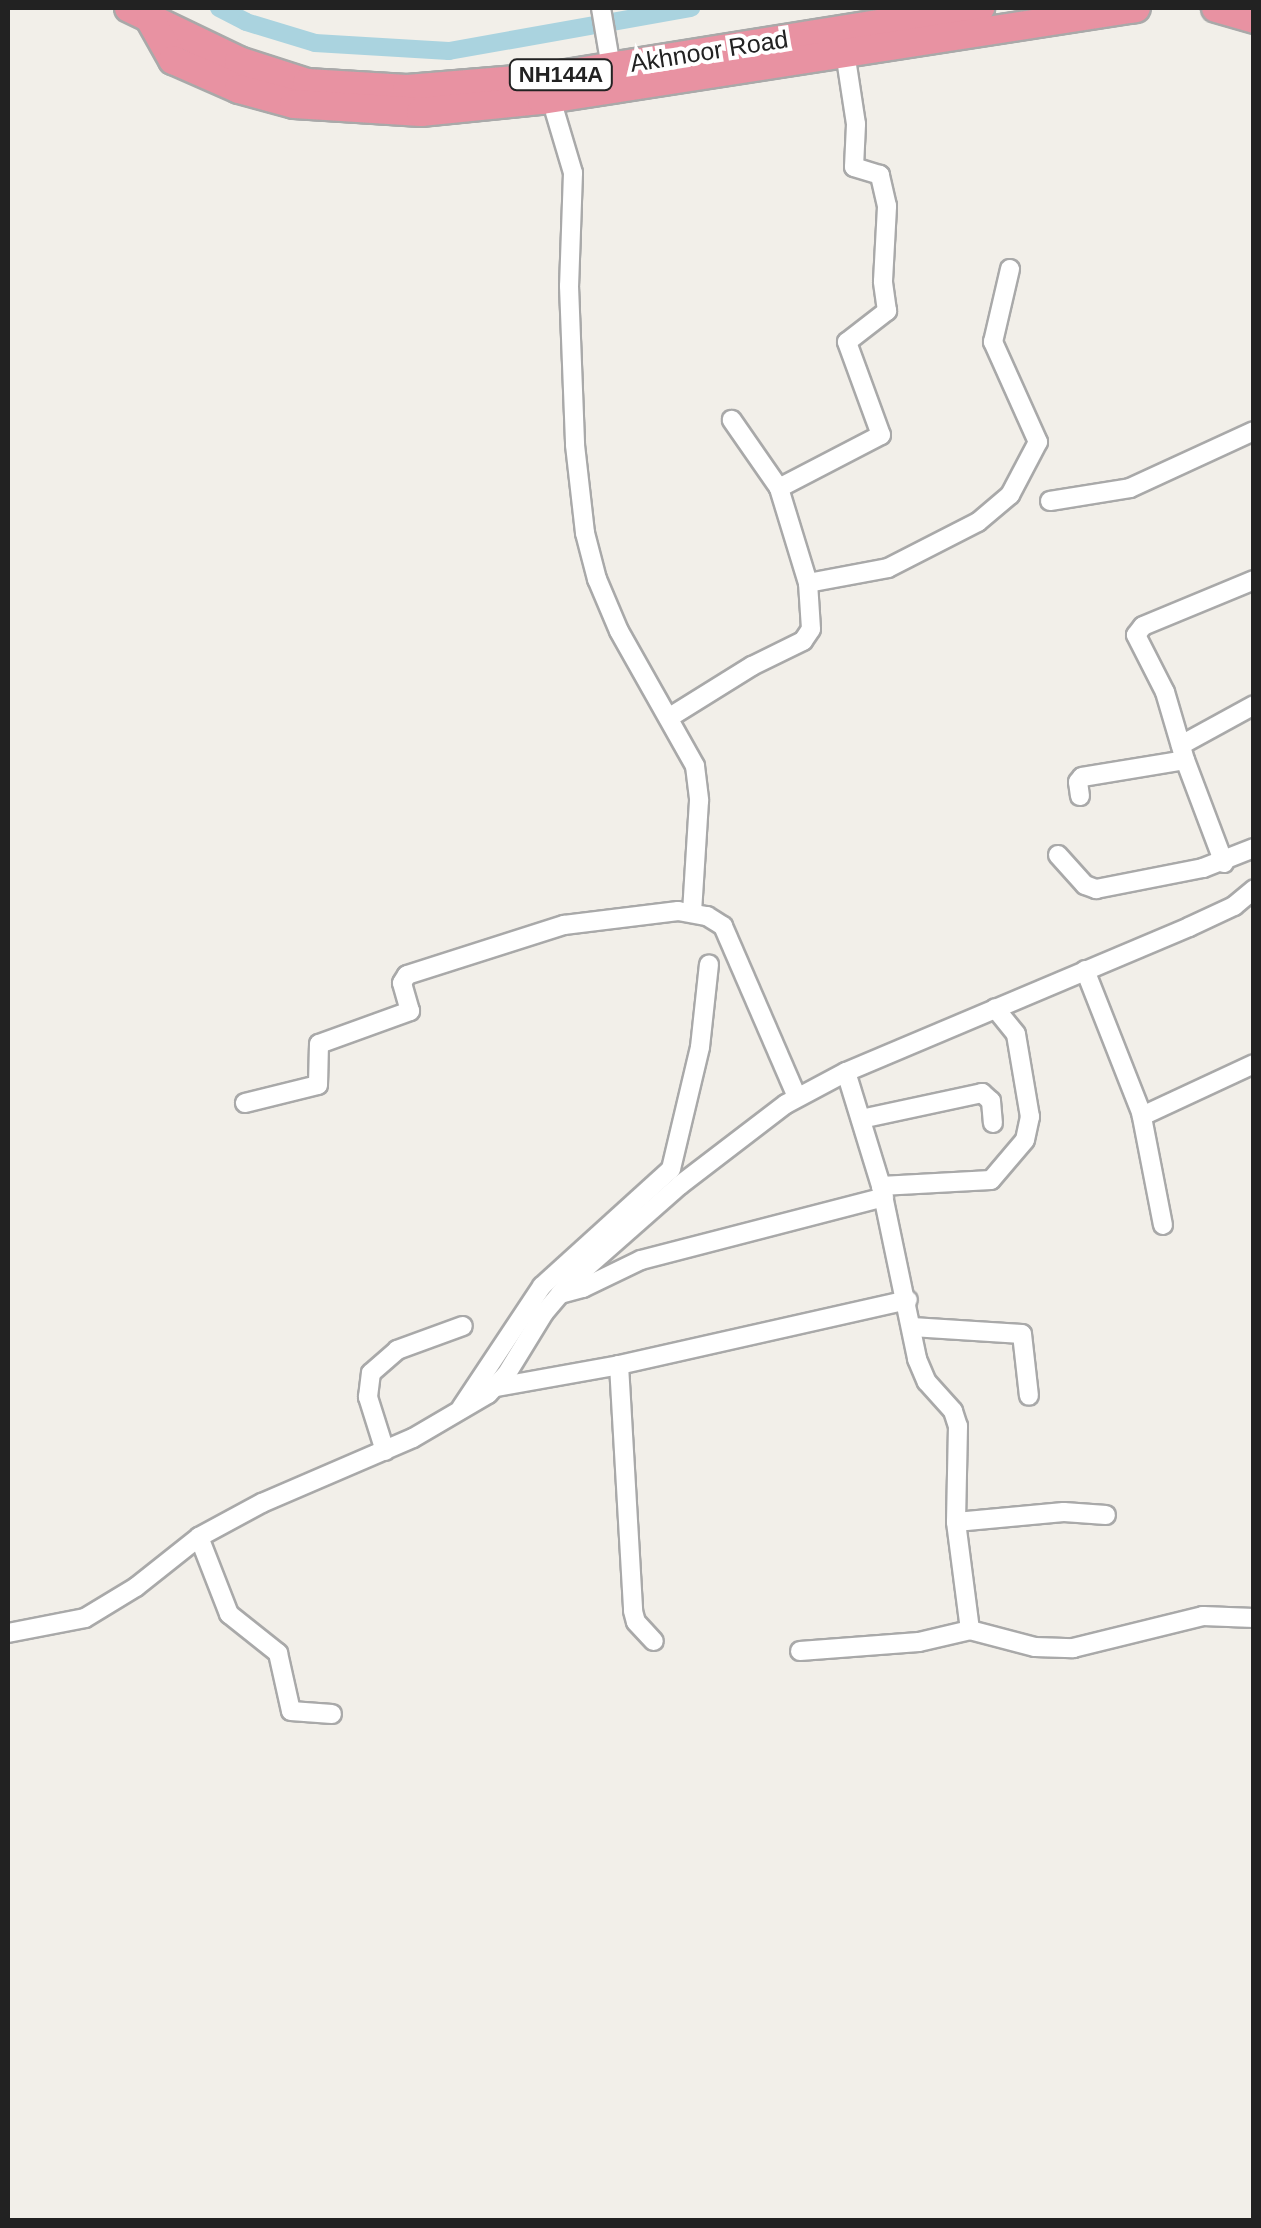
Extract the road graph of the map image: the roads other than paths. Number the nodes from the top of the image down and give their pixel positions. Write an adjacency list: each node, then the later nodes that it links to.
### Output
1 (601, 8): 8 (street)
2 (980, 8): 8 (highway, Akhnoor Road / NH144A)
3 (1136, 8): 7 (highway)
4 (1216, 8): 6 (highway)
5 (140, 14): 8 (highway, Akhnoor Road / NH144A); 9 (highway)
6 (1254, 19)
7 (845, 52): 9 (highway); 13 (street)
8 (609, 54)
9 (550, 99): 18 (street)
10 (1010, 269): 16 (street)
11 (732, 420): 13 (street)
12 (1254, 432): 14 (street)
13 (779, 488): 16 (street)
14 (1050, 501)
15 (1254, 580): 19 (street)
16 (808, 582): 18 (street)
17 (1254, 705): 19 (street)
18 (670, 717): 25 (street)
19 (1183, 753): 20 (street); 22 (street)
20 (1080, 796)
21 (1058, 855): 22 (street)
22 (1240, 856): 23 (street)
23 (1254, 877)
24 (1254, 889): 27 (street)
25 (692, 912): 31 (street); 32 (street)
26 (709, 964): 45 (street)
27 (1084, 970): 28 (street); 33 (street)
28 (995, 1008): 30 (street); 36 (street)
29 (1254, 1064): 33 (street)
30 (846, 1072): 31 (street); 34 (street)
31 (797, 1097): 38 (street)
32 (245, 1103)
33 (1142, 1116): 37 (street)
34 (861, 1119): 35 (street); 36 (street)
35 (993, 1124)
36 (882, 1191): 38 (street); 39 (street)
37 (1163, 1225)
38 (558, 1295): 43 (street)
39 (908, 1300): 41 (street); 42 (street)
40 (463, 1326): 46 (street)
41 (912, 1327): 44 (street); 48 (street)
42 (619, 1365): 43 (street); 53 (street)
43 (497, 1387): 45 (street)
44 (1029, 1396)
45 (459, 1410): 46 (street)
46 (384, 1451): 49 (street)
47 (1106, 1515): 48 (street)
48 (956, 1522): 51 (street)
49 (198, 1536): 52 (street); 55 (street)
50 (1254, 1618): 51 (street)
51 (970, 1630): 54 (street)
52 (8, 1633)
53 (654, 1641)
54 (800, 1651)
55 (332, 1714)

